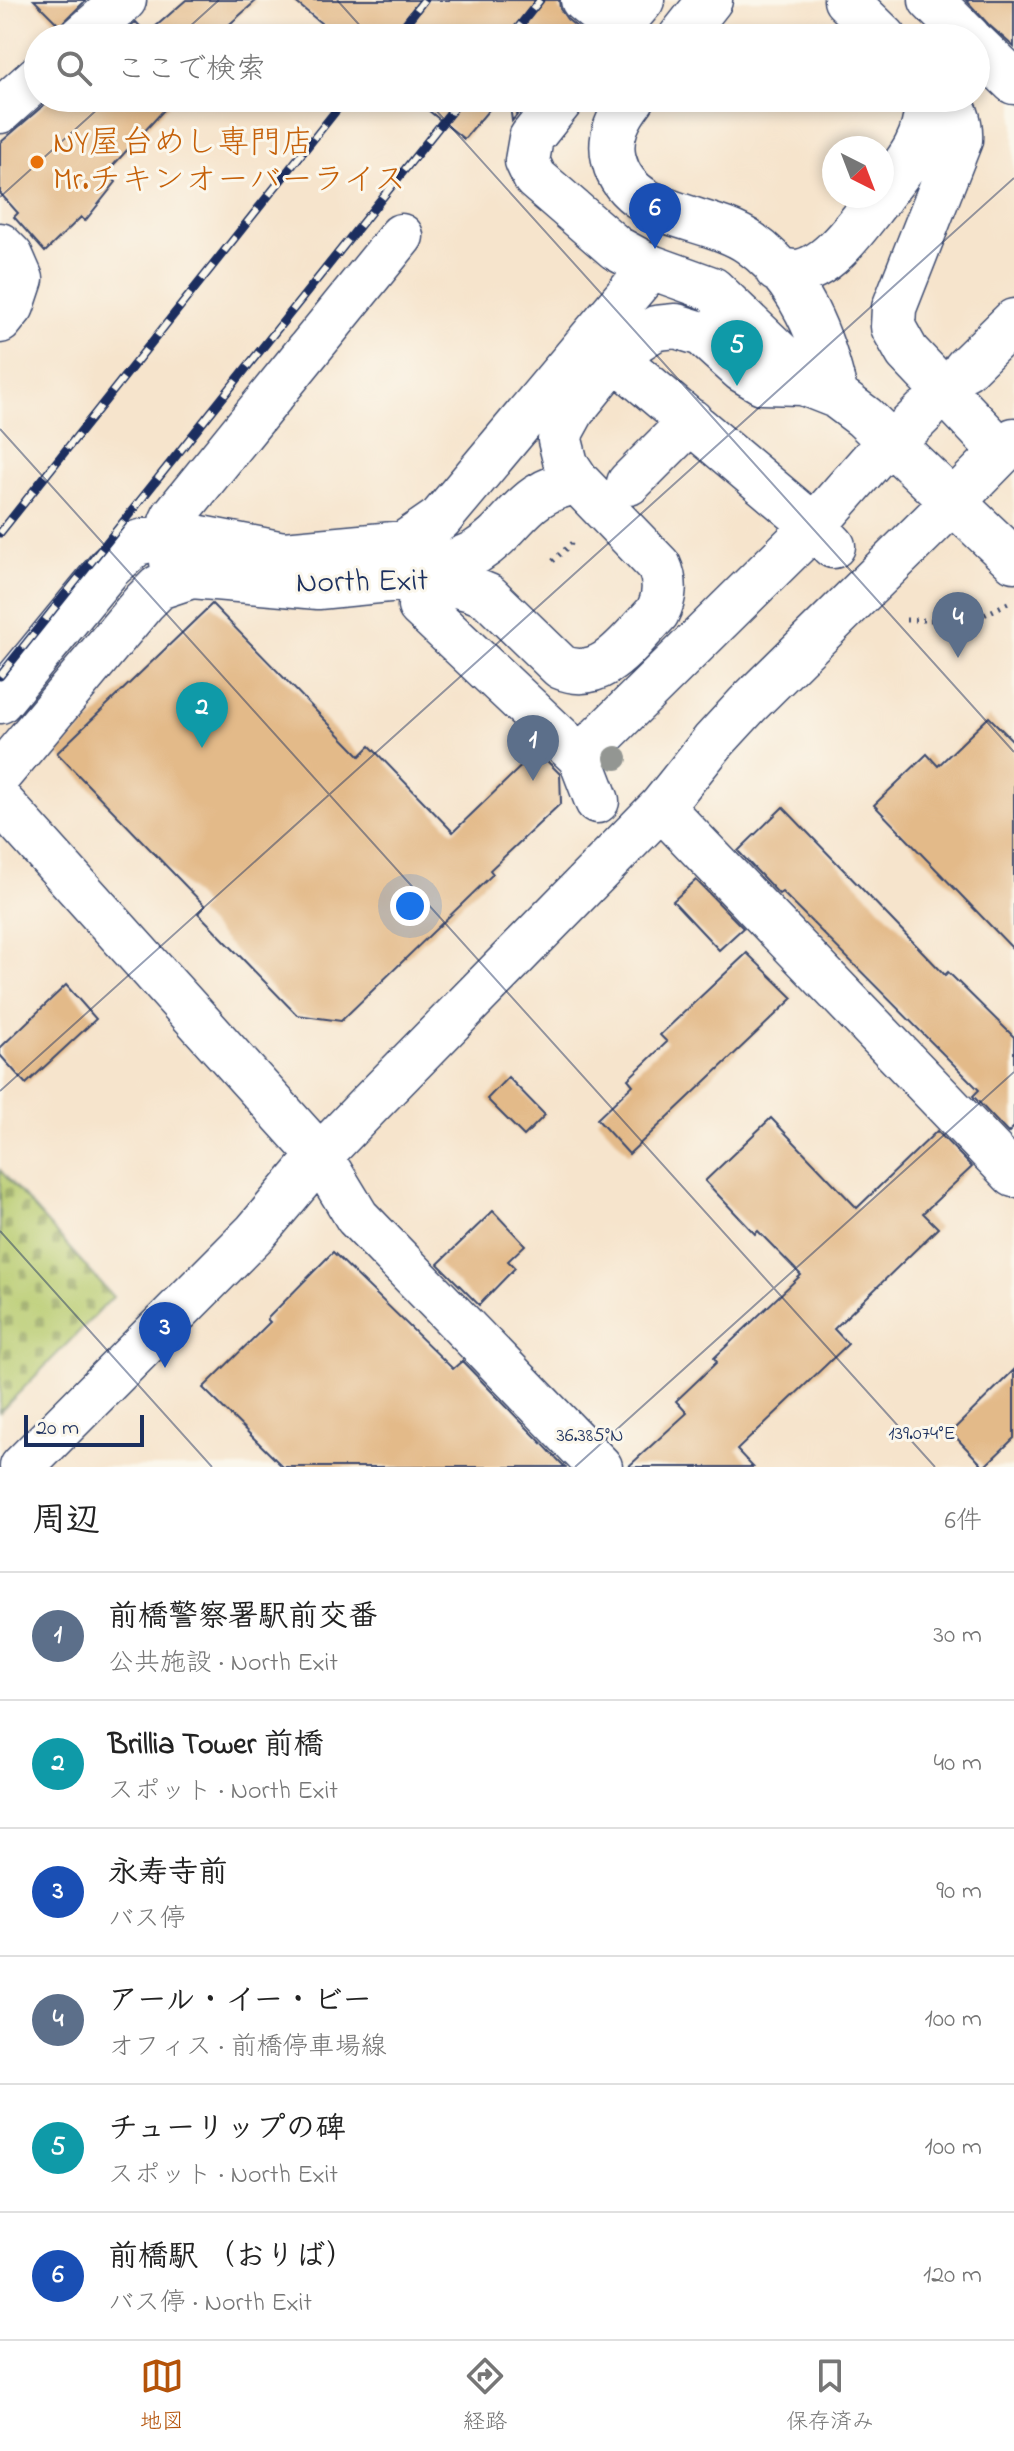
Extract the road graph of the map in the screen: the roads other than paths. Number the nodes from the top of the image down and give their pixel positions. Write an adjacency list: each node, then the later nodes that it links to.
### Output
1 (583, 0): 6 (street)
2 (710, 0): 8 (street)
3 (846, 0): 9 (street)
4 (931, 0): 10 (street)
5 (119, 4): 7 (street)
6 (623, 22)
7 (97, 24)
8 (691, 24)
9 (871, 24)
10 (955, 24)
11 (990, 59): 12 (street)
12 (1014, 82)
13 (24, 90): 14 (street)
14 (0, 111)
15 (552, 112): 23 (street)
16 (625, 112): 24 (street)
17 (925, 112): 19 (street)
18 (956, 112): 33 (street)
19 (894, 179)
20 (871, 208): 24 (street)
21 (401, 236): 37 (street)
22 (0, 245): 25 (street)
23 (651, 267): 27 (street); 28 (street)
24 (777, 270): 30 (street)
25 (0, 321)
26 (1014, 321): 29 (street)
27 (607, 352): 31 (street); 40 (street)
28 (782, 356)
29 (966, 368)
30 (836, 396): 34 (street, North Exit); 36 (street, North Exit)
31 (691, 421): 35 (street); 38 (street)
32 (901, 434): 38 (street)
33 (1010, 453): 36 (street)
34 (578, 482): 40 (street); 40 (street, North Exit)
35 (629, 483)
36 (953, 502): 39 (street, North Exit); 47 (street)
37 (170, 535): 40 (street); 41 (street); 42 (street)
38 (824, 537): 43 (street)
39 (1014, 560)
40 (410, 572): 41 (street, North Exit); 43 (street)
41 (176, 580): 44 (street)
42 (0, 701)
43 (580, 757): 46 (street)
44 (0, 774)
45 (0, 801): 48 (street)
46 (597, 801)
47 (661, 807): 48 (street); 49 (street)
48 (320, 1156): 50 (street); 51 (street)
49 (1014, 1175)
50 (22, 1467)
51 (600, 1467)

